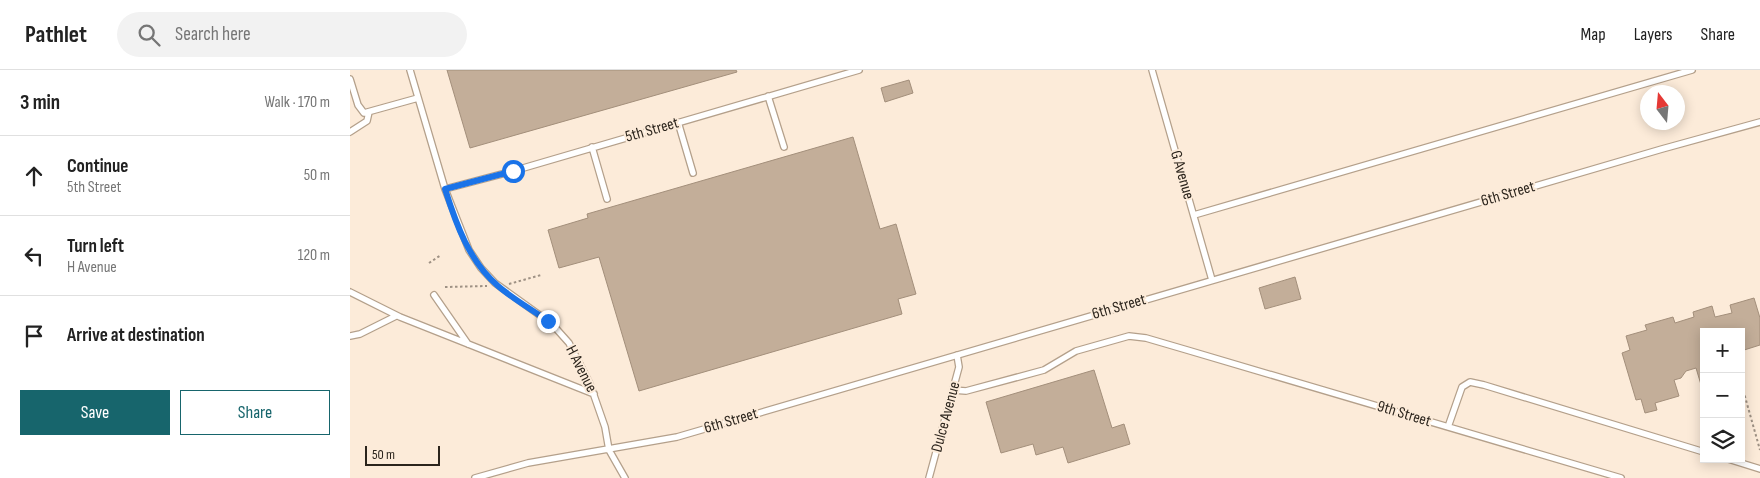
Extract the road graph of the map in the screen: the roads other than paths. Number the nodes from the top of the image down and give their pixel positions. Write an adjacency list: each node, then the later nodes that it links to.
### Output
1 (410, 70): 7 (lane, H Avenue)
2 (859, 70): 6 (lane, 5th Street)
3 (1152, 70): 17 (lane, G Avenue)
4 (1692, 70): 17 (lane)
5 (350, 79): 8 (lane)
6 (768, 96): 9 (lane, 5th Street); 13 (lane)
7 (418, 98): 8 (lane); 15 (lane, H Avenue)
8 (369, 112): 11 (lane)
9 (678, 122): 12 (lane, 5th Street); 14 (lane)
10 (1760, 122): 18 (lane, 6th Street)
11 (350, 132)
12 (592, 147): 15 (lane, 5th Street); 16 (lane)
13 (784, 147)
14 (693, 173)
15 (445, 189): 26 (lane, H Avenue)
16 (607, 198)
17 (1194, 215): 18 (lane, G Avenue)
18 (1212, 280): 24 (lane, 6th Street)
19 (350, 292): 21 (lane)
20 (434, 295): 23 (lane)
21 (396, 316): 22 (lane); 23 (lane)
22 (350, 336)
23 (469, 345): 26 (lane)
24 (957, 355): 25 (lane, Dulce Avenue); 28 (lane, 6th Street)
25 (953, 390): 27 (lane, 9th Street); 34 (lane, Dulce Avenue)
26 (594, 394): 28 (lane, H Avenue)
27 (1448, 426): 29 (lane); 35 (lane, 9th Street)
28 (609, 450): 32 (lane, 6th Street); 33 (lane, H Avenue)
29 (1700, 451)
30 (1741, 463): 31 (lane)
31 (1760, 469)
32 (475, 478)
33 (625, 478)
34 (929, 478)
35 (1621, 478)

